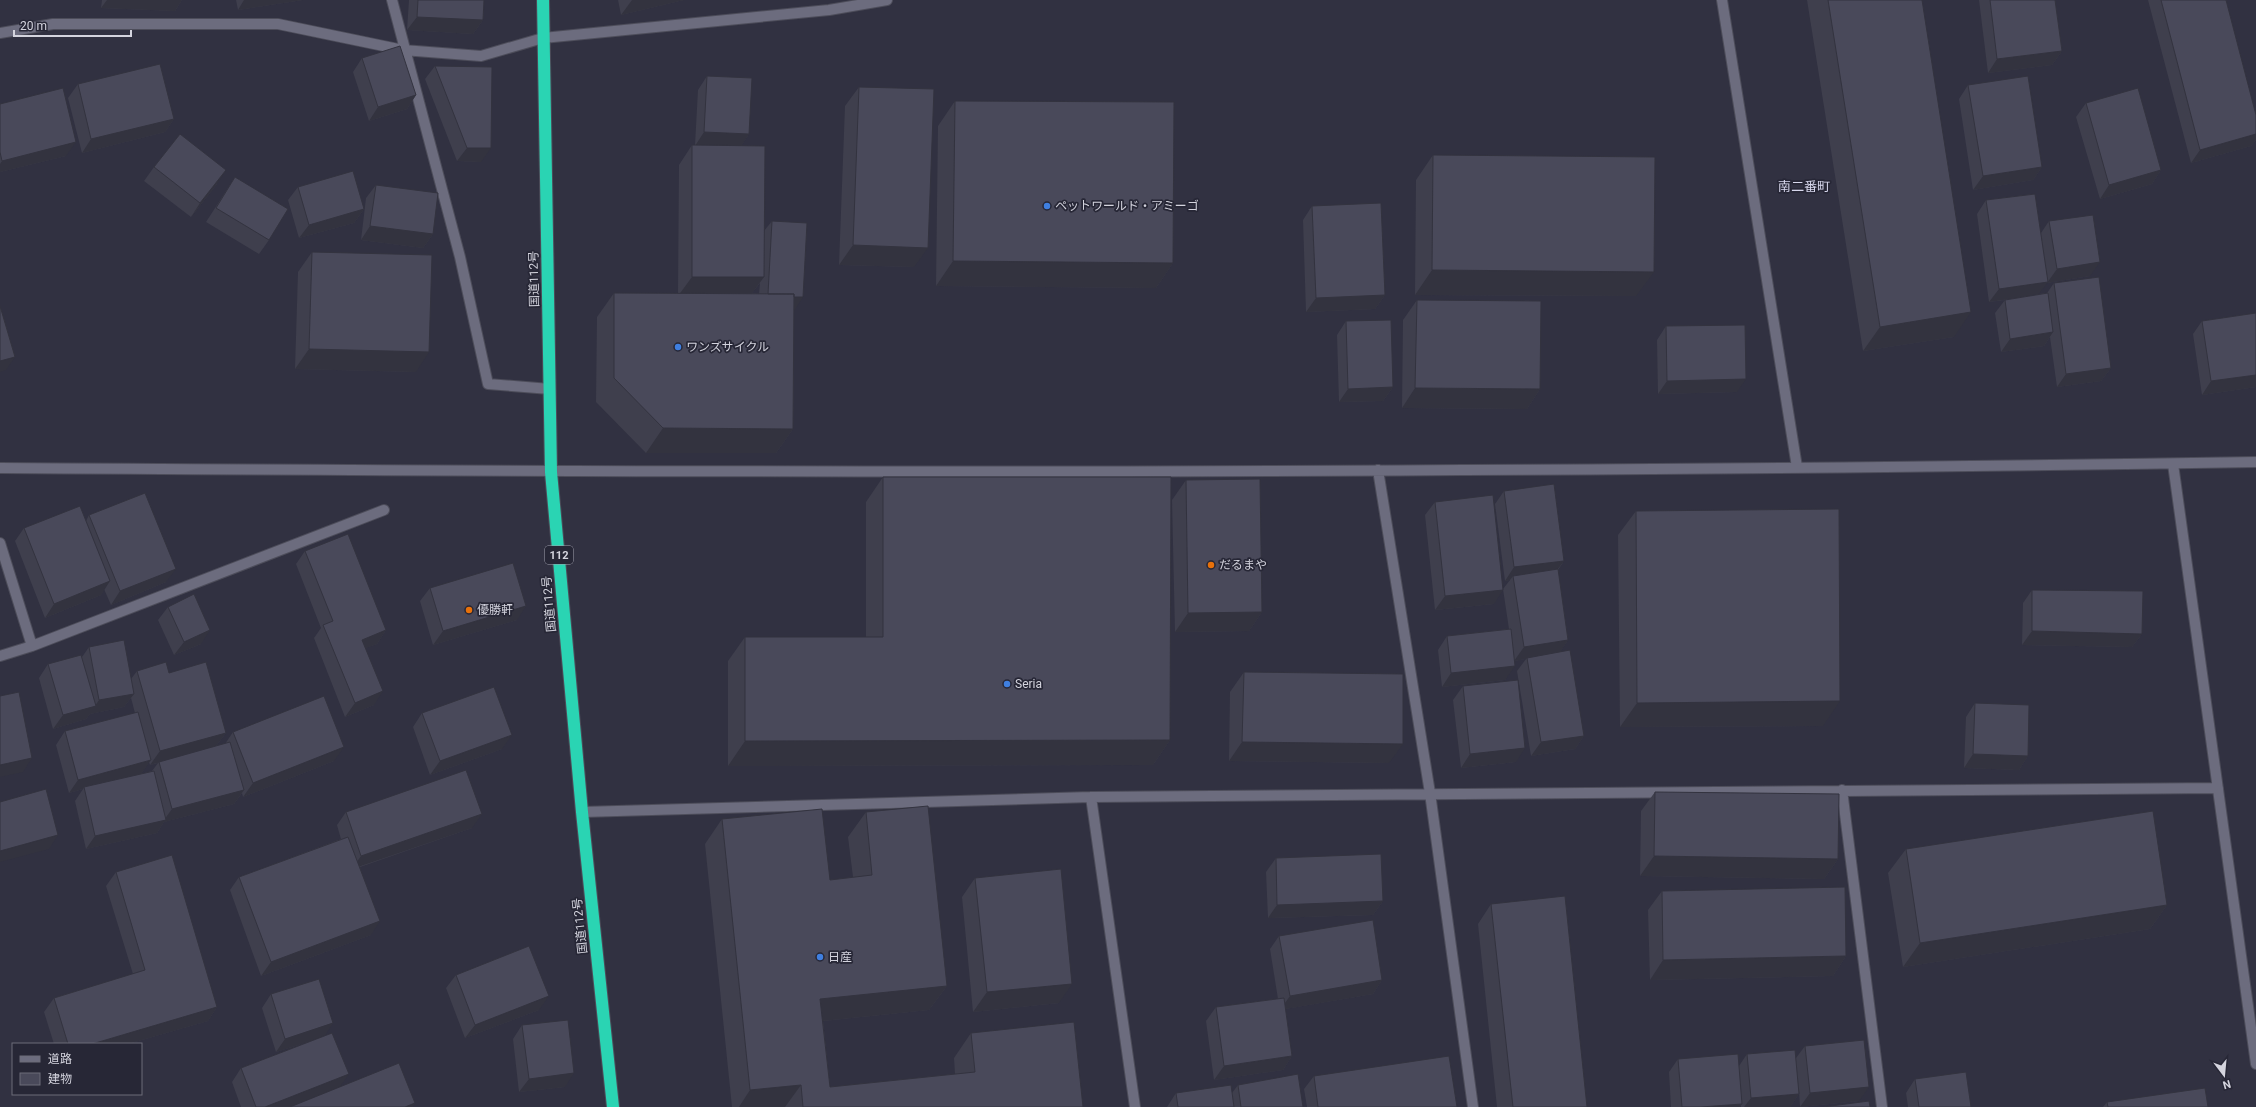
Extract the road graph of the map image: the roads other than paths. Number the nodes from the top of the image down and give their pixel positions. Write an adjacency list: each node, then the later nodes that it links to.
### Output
1 (392, 0): 7 (street)
2 (543, 0): 6 (highway, 国道112号 / 112)
3 (887, 0): 6 (street)
4 (1722, 0): 11 (street)
5 (0, 33): 7 (street)
6 (543, 38): 7 (street); 8 (highway, 国道112号 / 112)
7 (404, 50): 8 (street)
8 (550, 389): 14 (highway, 国道112号 / 112)
9 (2256, 462): 10 (street)
10 (2173, 464): 11 (street); 19 (street)
11 (1797, 467): 13 (street)
12 (0, 468): 14 (street)
13 (1378, 470): 14 (street); 21 (street)
14 (551, 472): 23 (highway, 国道112号 / 112)
15 (384, 510): 17 (street)
16 (0, 542): 17 (street)
17 (32, 646): 18 (street)
18 (0, 656)
19 (2218, 788): 20 (street); 24 (street)
20 (1842, 790): 21 (street); 28 (street)
21 (1430, 793): 22 (street); 27 (street)
22 (1092, 797): 23 (street); 26 (street)
23 (582, 812): 25 (highway, 国道112号 / 112)
24 (2256, 1064)
25 (613, 1107)
26 (1135, 1107)
27 (1473, 1107)
28 (1882, 1107)

